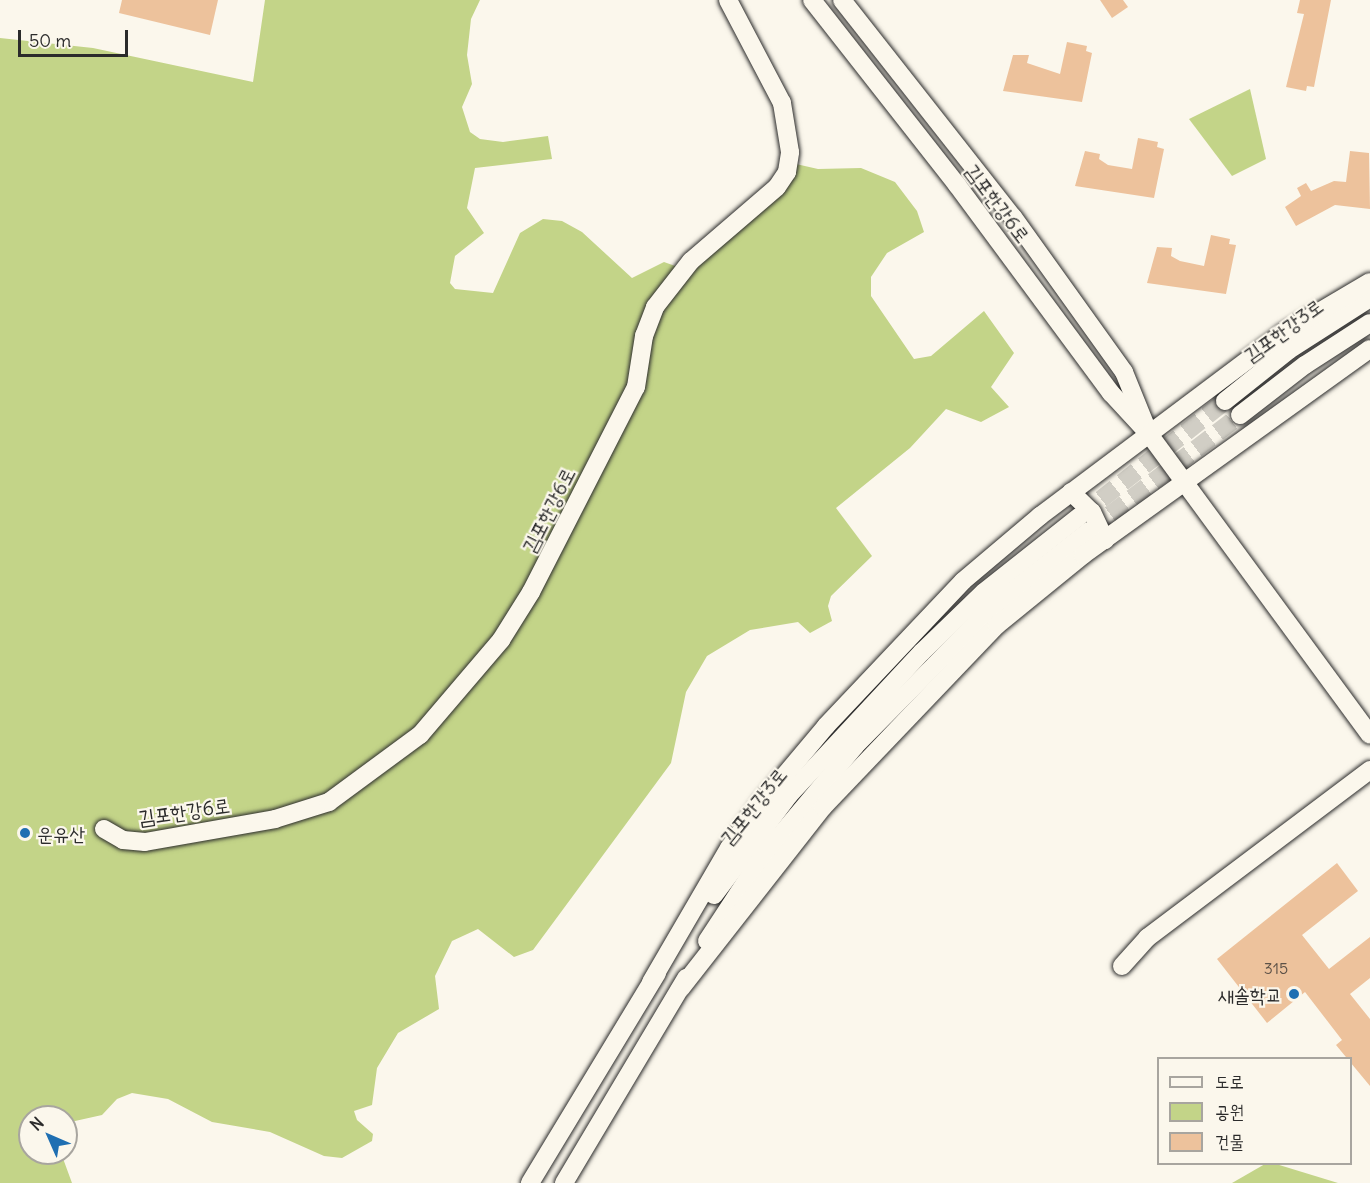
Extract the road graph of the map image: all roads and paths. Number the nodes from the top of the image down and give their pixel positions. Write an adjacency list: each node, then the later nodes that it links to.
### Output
1 (728, 0): 18 (street, 김포한강6로)
2 (812, 0): 11 (street, 김포한강6로)
3 (842, 0): 11 (street, 김포한강6로)
4 (1370, 282): 8 (street)
5 (1370, 298): 9 (street, 김포한강3로)
6 (1370, 323): 10 (street, 김포한강3로)
7 (1370, 349): 12 (street)
8 (1212, 387): 11 (street); 12 (street)
9 (1225, 401)
10 (1240, 415)
11 (1149, 434): 13 (street, 김포한강6로); 14 (street)
12 (1247, 436): 13 (street)
13 (1183, 484): 15 (street); 16 (street, 김포한강6로)
14 (1071, 492): 15 (street); 20 (street)
15 (1091, 529): 20 (street, 김포한강3로); 22 (street)
16 (1370, 735)
17 (1370, 770): 19 (street)
18 (104, 829)
19 (1122, 966)
20 (651, 982): 21 (street, 김포한강3로)
21 (530, 1183)
22 (564, 1183)

